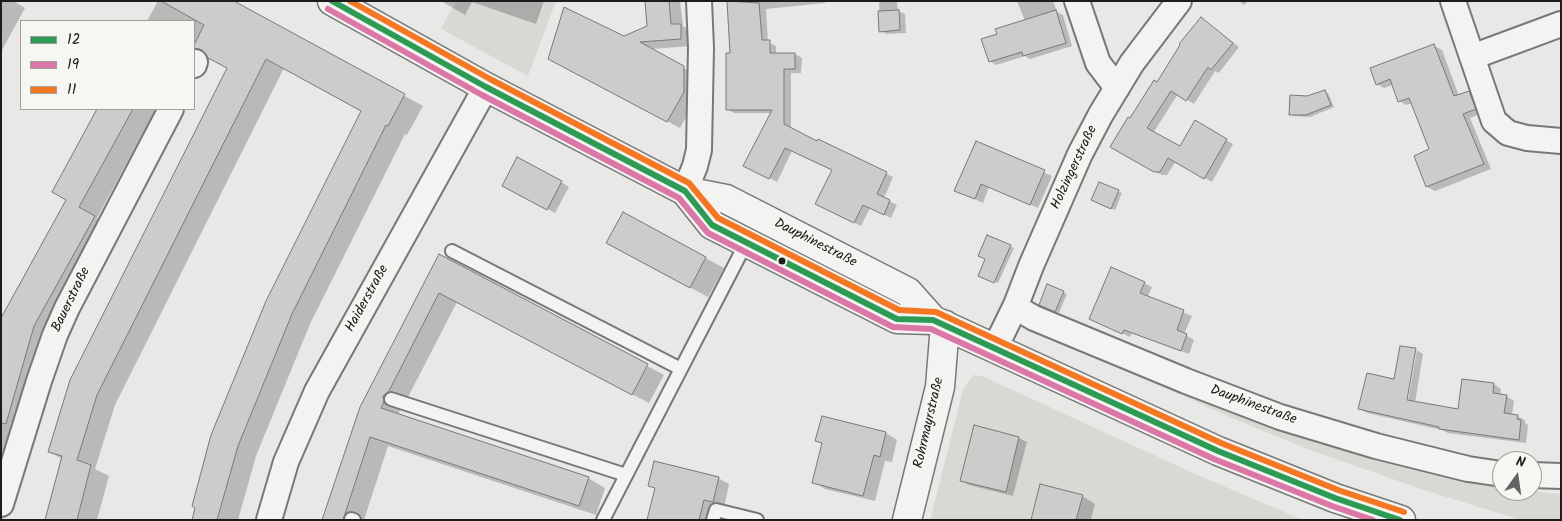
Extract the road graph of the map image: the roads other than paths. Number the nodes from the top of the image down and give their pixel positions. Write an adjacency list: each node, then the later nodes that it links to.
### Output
1 (332, 1): 8 (main road, Dauphinestraße)
2 (699, 1): 12 (street)
3 (1077, 1): 9 (street)
4 (1178, 1): 9 (street, Holzingerstraße)
5 (1453, 1): 7 (street)
6 (1561, 24): 7 (street)
7 (1472, 57): 11 (street)
8 (486, 87): 12 (main road, Dauphinestraße); 25 (street, Haiderstraße)
9 (1117, 88): 15 (street, Holzingerstraße)
10 (170, 110): 24 (street, Bauerstraße)
11 (1561, 141)
12 (685, 191): 13 (main road, Dauphinestraße); 16 (main road, Dauphinestraße)
13 (746, 243): 16 (main road, Dauphinestraße); 18 (lane)
14 (452, 251): 18 (lane)
15 (1016, 305): 17 (street, Holzingerstraße); 20 (street, Dauphinestraße)
16 (939, 322): 17 (main road, Dauphinestraße); 29 (main road, Rohrmayrstraße)
17 (995, 348): 30 (main road, Dauphinestraße)
18 (681, 369): 21 (lane)
19 (391, 399): 21 (lane)
20 (1492, 473)
21 (626, 475): 26 (lane)
22 (1542, 475): 23 (street)
23 (1561, 476)
24 (1, 504)
25 (269, 520)
26 (603, 520)
27 (713, 520): 28 (lane)
28 (757, 520)
29 (908, 520)
30 (1401, 520)

